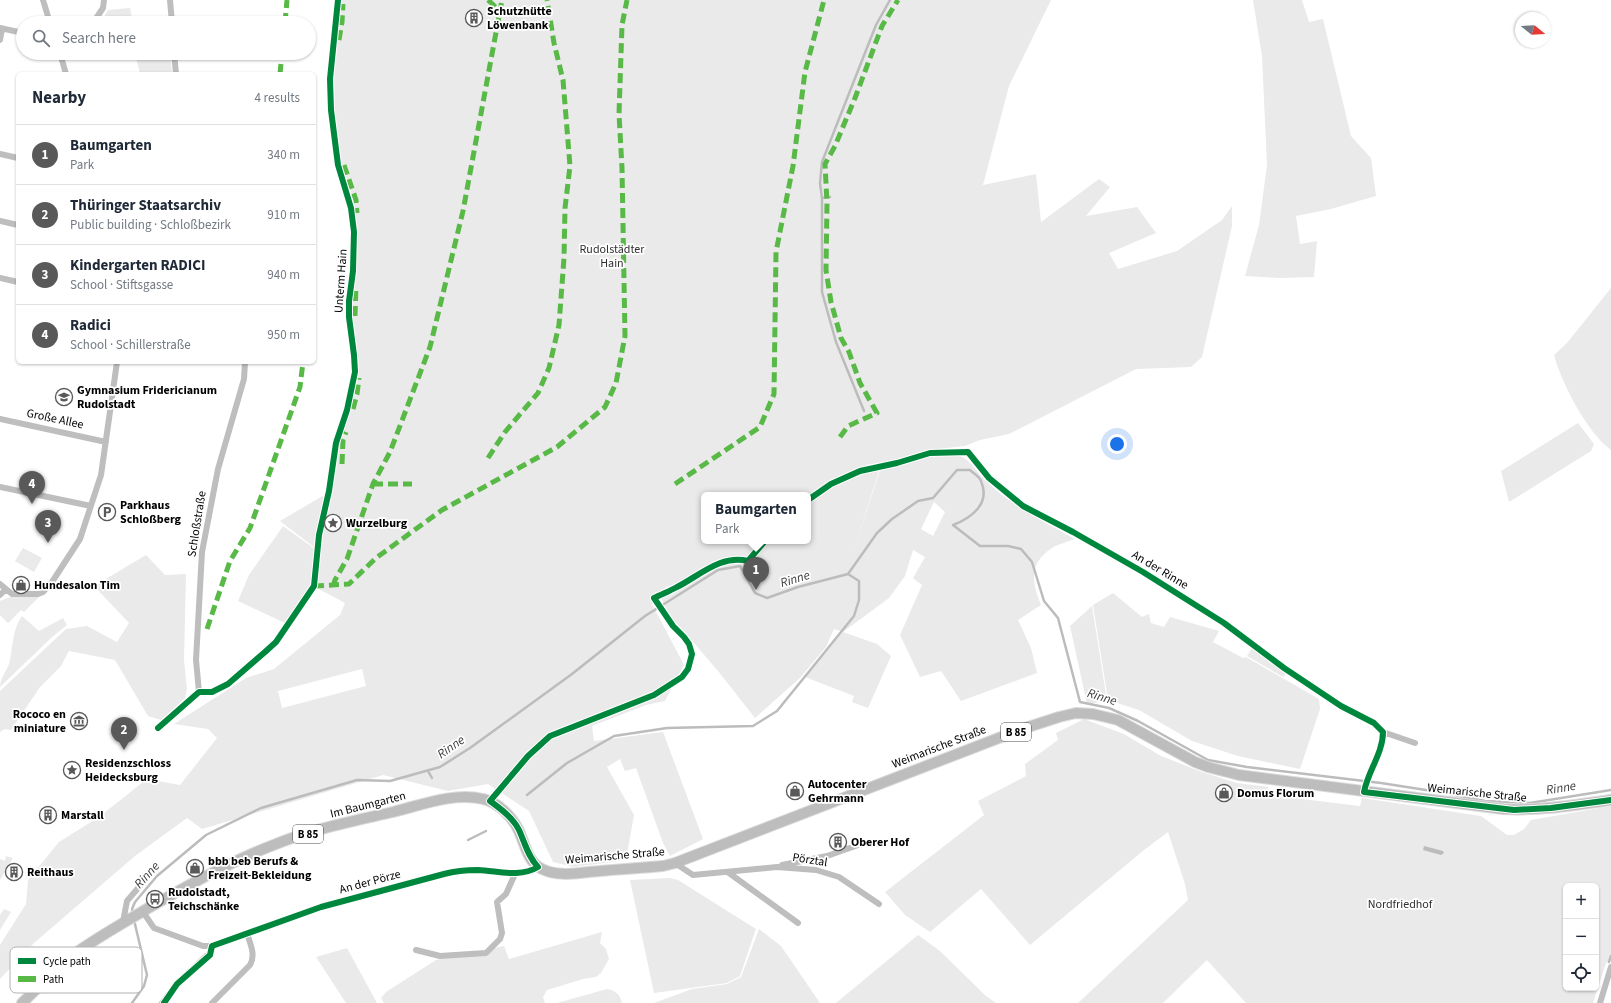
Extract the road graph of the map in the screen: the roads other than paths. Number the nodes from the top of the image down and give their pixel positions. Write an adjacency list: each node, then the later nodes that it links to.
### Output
1 (43, 0): 5 (street)
2 (104, 0): 6 (street)
3 (170, 0): 7 (street)
4 (338, 0): 31 (street, Unterm Hain)
5 (48, 16)
6 (98, 16)
7 (171, 16)
8 (1, 28): 9 (street); 10 (street)
9 (16, 31)
10 (0, 40)
11 (62, 60): 13 (street)
12 (175, 60): 14 (street)
13 (65, 72)
14 (176, 72)
15 (0, 154): 16 (street)
16 (16, 158)
17 (0, 221): 18 (street)
18 (16, 225)
19 (0, 278): 20 (street)
20 (16, 282)
21 (117, 364): 24 (street)
22 (245, 364): 31 (street, Schloßstraße)
23 (0, 419): 24 (street, Große Allee)
24 (106, 442): 27 (street)
25 (860, 471): 33 (street, An der Rinne)
26 (0, 487): 27 (street)
27 (91, 506): 29 (street)
28 (0, 584): 29 (street)
29 (6, 589): 30 (street)
30 (0, 595)
31 (199, 692): 32 (street)
32 (158, 728)
33 (1383, 732): 34 (street, An der Rinne); 35 (street)
34 (1415, 743)
35 (1366, 785): 36 (main road, Weimarische Straße / B 85); 38 (main road, Weimarische Straße / B 85)
36 (1611, 800)
37 (864, 843): 40 (street)
38 (675, 863): 39 (main road, Weimarische Straße / B 85); 41 (street, Pörztal)
39 (538, 867): 42 (street, An der Pörze); 45 (main road, Im Baumgarten / B 85)
40 (777, 867): 41 (street, Pörztal); 44 (street, Pörztal)
41 (729, 873): 47 (street)
42 (515, 874): 48 (street, An der Pörze); 50 (street)
43 (145, 880): 46 (street)
44 (879, 904)
45 (141, 913): 46 (main road, B 85); 48 (street, An der Pörze)
46 (126, 921): 49 (main road, B 85)
47 (798, 922)
48 (247, 933): 54 (street)
49 (86, 947)
50 (416, 950)
51 (1611, 968): 55 (street)
52 (33, 993): 53 (main road, B 85)
53 (22, 1003)
54 (212, 1003)
55 (1600, 1003)

